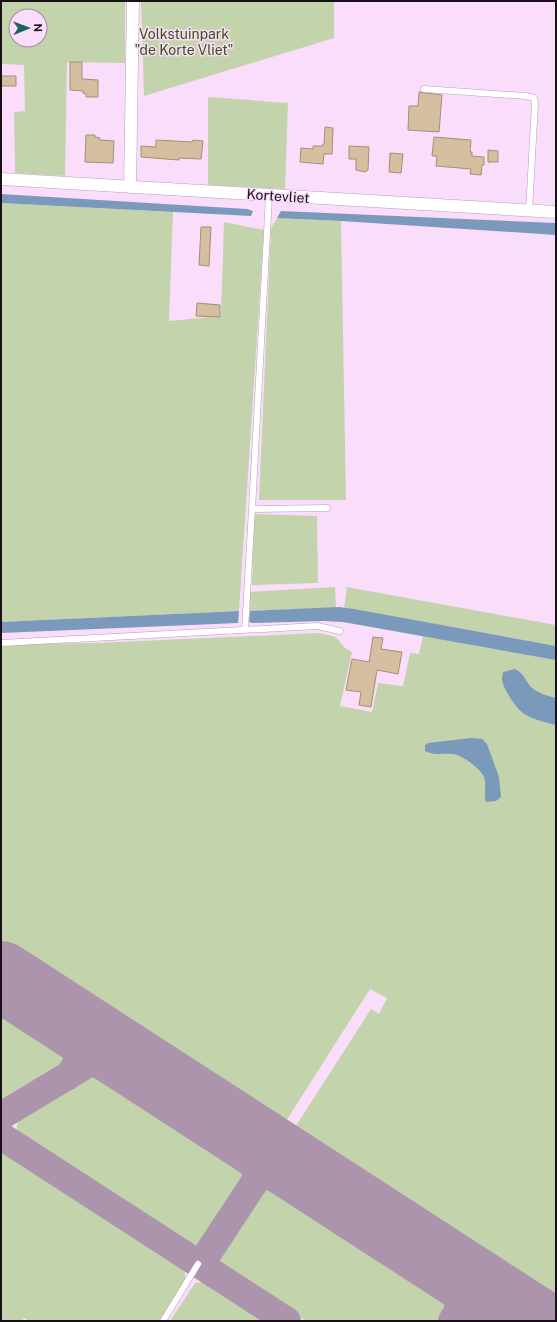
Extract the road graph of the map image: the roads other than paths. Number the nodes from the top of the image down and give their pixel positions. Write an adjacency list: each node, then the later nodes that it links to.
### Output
1 (133, 1): 4 (street)
2 (424, 89): 6 (lane)
3 (1, 179): 4 (street, Kortevliet)
4 (130, 187): 5 (street, Kortevliet)
5 (269, 196): 6 (street, Kortevliet); 9 (lane)
6 (529, 211): 7 (street, Kortevliet)
7 (556, 212)
8 (327, 508): 9 (lane)
9 (252, 509): 10 (lane)
10 (245, 630): 11 (lane); 12 (lane)
11 (340, 631)
12 (1, 643)
13 (198, 1264): 14 (lane)
14 (163, 1321)

